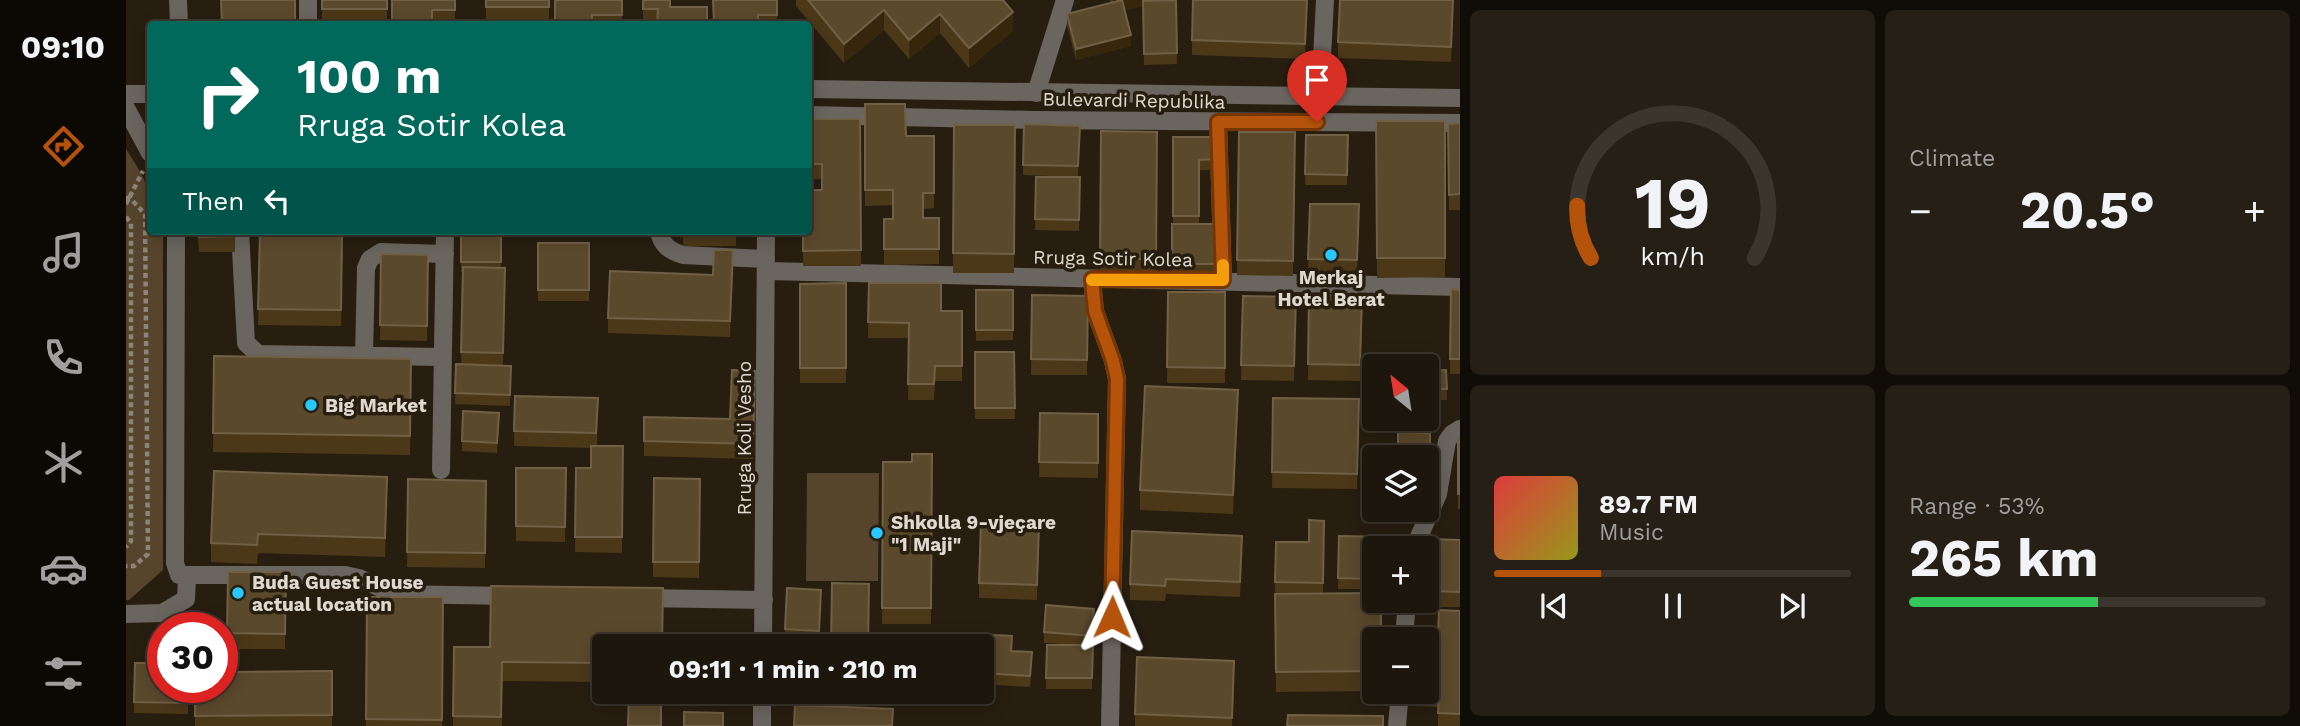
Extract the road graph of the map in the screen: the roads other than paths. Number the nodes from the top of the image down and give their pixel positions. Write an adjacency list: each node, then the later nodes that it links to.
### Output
1 (178, 0): 5 (street)
2 (308, 0): 6 (street)
3 (1065, 0): 8 (street)
4 (1325, 0): 11 (street)
5 (179, 21)
6 (308, 21)
7 (812, 89): 8 (street, Bulevardi Republika)
8 (1037, 93): 11 (street, Bulevardi Republika)
9 (126, 94): 10 (street)
10 (147, 94)
11 (1320, 96): 12 (street, Bulevardi Republika)
12 (1460, 98)
13 (126, 108): 17 (street)
14 (812, 115): 15 (street, Bulevardi Republika)
15 (1218, 122): 16 (street, Bulevardi Republika); 26 (street)
16 (1460, 123)
17 (147, 158)
18 (176, 235): 33 (street)
19 (240, 235): 28 (street)
20 (445, 235): 23 (street)
21 (660, 235): 24 (street, Rruga Sotir Kolea)
22 (766, 235): 24 (street, Rruga Koli Vesho)
23 (445, 254): 28 (street); 29 (street)
24 (766, 265): 25 (street, Rruga Sotir Kolea); 36 (street, Rruga Koli Vesho)
25 (1092, 279): 26 (street, Rruga Sotir Kolea); 42 (street)
26 (1223, 280): 27 (street, Rruga Sotir Kolea)
27 (1460, 287)
28 (364, 356): 29 (street)
29 (442, 356): 31 (street)
30 (1460, 429): 32 (street)
31 (441, 470)
32 (1419, 536)
33 (187, 577): 34 (street); 37 (street)
34 (529, 596)
35 (626, 598): 36 (street)
36 (764, 600): 38 (street, Rruga Koli Vesho)
37 (126, 614)
38 (763, 634)
39 (762, 704): 41 (street)
40 (1399, 704): 43 (street)
41 (762, 726)
42 (1110, 726)
43 (1397, 726)

